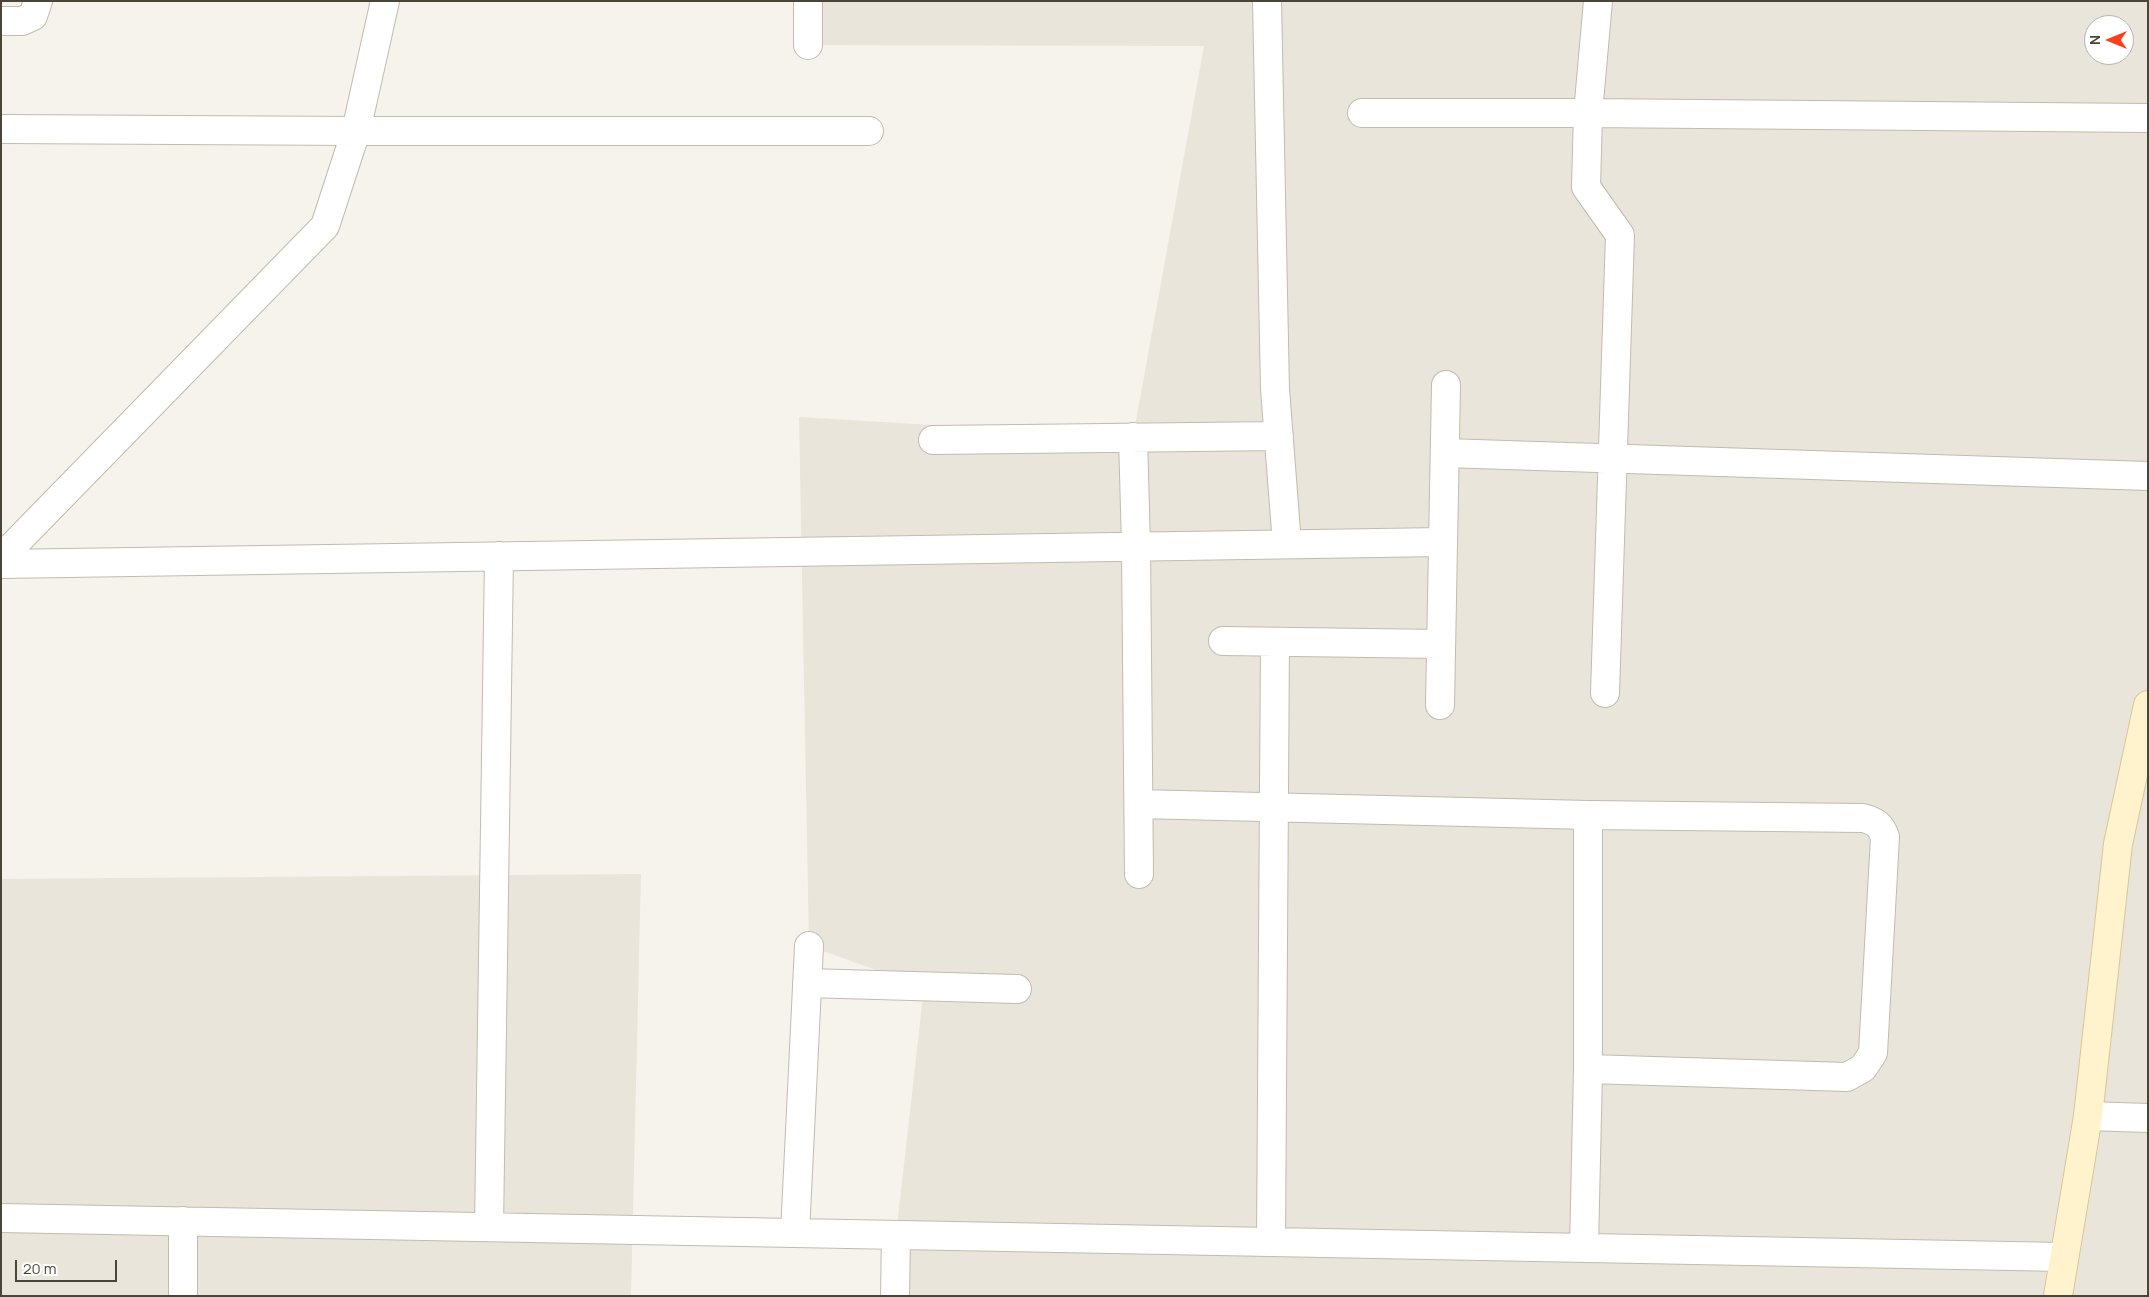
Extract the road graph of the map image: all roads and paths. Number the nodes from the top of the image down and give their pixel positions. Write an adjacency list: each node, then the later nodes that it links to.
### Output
1 (38, 1): 6 (street)
2 (385, 1): 12 (street)
3 (808, 1): 7 (street)
4 (1267, 1): 15 (street)
5 (1598, 1): 8 (street)
6 (1, 21)
7 (808, 46)
8 (1588, 112): 9 (street); 10 (street); 19 (street)
9 (1362, 114)
10 (2148, 118)
11 (1, 129): 12 (street)
12 (356, 132): 13 (street); 25 (street)
13 (869, 132)
14 (1446, 385): 18 (street)
15 (1279, 436): 16 (street); 22 (street)
16 (1133, 437): 17 (street); 23 (street)
17 (934, 440)
18 (1445, 453): 19 (street); 21 (street)
19 (1613, 458): 20 (street); 30 (street)
20 (2148, 476)
21 (1443, 542): 22 (street); 29 (street)
22 (1287, 544): 23 (street)
23 (1136, 546): 24 (street); 34 (street)
24 (499, 556): 26 (street); 46 (street)
25 (1, 558)
26 (1, 564)
27 (1223, 641): 28 (street)
28 (1275, 642): 29 (street); 35 (street)
29 (1441, 644): 31 (street)
30 (1605, 693)
31 (1440, 705)
32 (2148, 705): 33 (street)
33 (2143, 750): 42 (street)
34 (1139, 804): 35 (street); 37 (street)
35 (1274, 807): 36 (street); 49 (street)
36 (1588, 815): 41 (street); 41 (street)
37 (1138, 874)
38 (809, 946): 39 (street)
39 (807, 983): 40 (street); 47 (street)
40 (1017, 989)
41 (1588, 1070): 50 (street)
42 (2088, 1116): 43 (street); 51 (street)
43 (2148, 1118)
44 (1, 1218): 45 (street)
45 (183, 1221): 46 (street); 52 (street)
46 (489, 1227): 47 (street)
47 (796, 1233): 48 (street)
48 (896, 1235): 49 (street); 53 (street)
49 (1271, 1242): 50 (street)
50 (1584, 1248): 51 (street)
51 (2064, 1257): 54 (street)
52 (183, 1296)
53 (895, 1296)
54 (2058, 1296)

